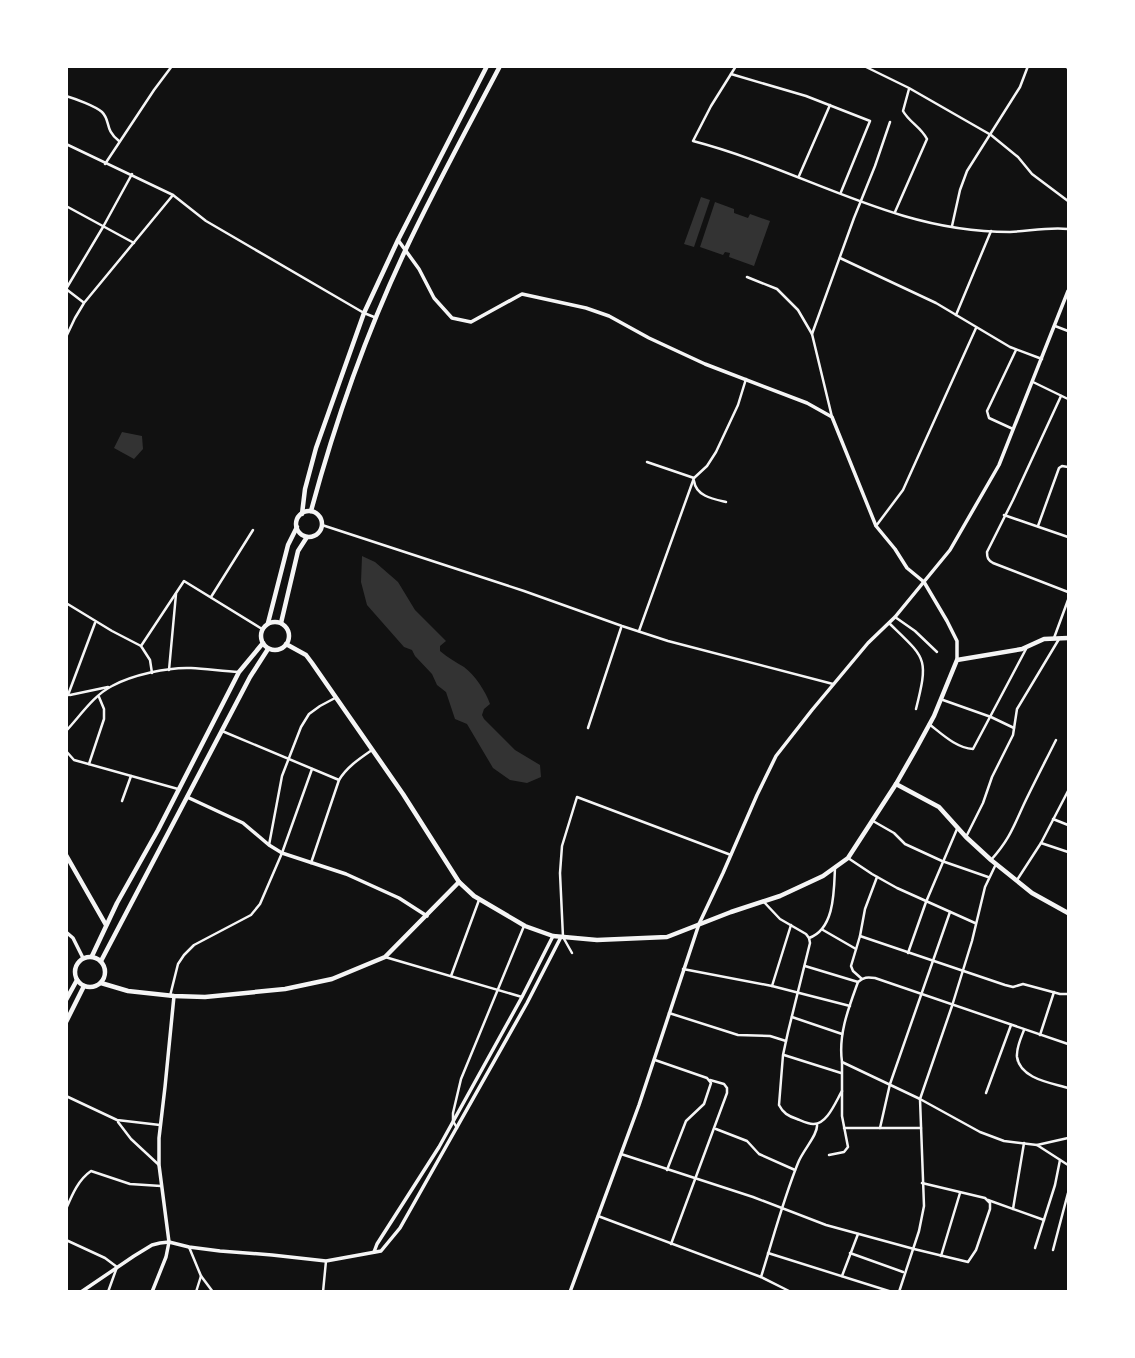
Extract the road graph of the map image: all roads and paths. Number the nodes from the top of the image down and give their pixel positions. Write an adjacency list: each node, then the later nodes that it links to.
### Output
1 (172, 66): 13 (street)
2 (487, 66): 28 (main road)
3 (500, 66): 30 (main road)
4 (736, 66): 7 (street)
5 (864, 66): 8 (street)
6 (1028, 66): 12 (street)
7 (732, 74): 10 (street); 17 (street)
8 (909, 88): 12 (street); 23 (street)
9 (66, 96): 13 (street)
10 (830, 105): 17 (street); 18 (street)
11 (890, 122): 21 (street)
12 (990, 135): 20 (street); 24 (street)
13 (120, 142): 15 (street)
14 (66, 144): 15 (street)
15 (105, 164): 16 (street)
16 (132, 174): 19 (street); 25 (street)
17 (799, 177): 18 (street)
18 (841, 192): 21 (street)
19 (173, 195): 29 (street); 36 (street)
20 (1069, 201)
21 (862, 202): 23 (street); 31 (street)
22 (66, 206): 25 (street)
23 (895, 212): 24 (street)
24 (952, 226): 27 (street)
25 (103, 227): 29 (street); 33 (street)
26 (1069, 229): 27 (street)
27 (991, 231): 37 (street)
28 (398, 240): 30 (street); 36 (main road)
29 (134, 243): 35 (street)
30 (405, 249): 38 (main road); 46 (street)
31 (840, 258): 37 (street); 42 (street)
32 (747, 277): 42 (street)
33 (66, 289): 35 (street)
34 (1068, 292): 39 (street)
35 (84, 303): 43 (street)
36 (364, 313): 38 (street); 57 (main road)
37 (956, 316): 40 (street)
38 (375, 317): 56 (main road)
39 (1055, 325): 41 (street); 45 (street)
40 (976, 328): 44 (street); 60 (street)
41 (1069, 331)
42 (813, 334): 50 (street)
43 (66, 337)
44 (1016, 349): 45 (street); 51 (street)
45 (1042, 359): 47 (street)
46 (747, 379): 50 (street); 54 (street)
47 (1032, 382): 48 (street); 51 (street)
48 (1061, 396): 49 (street); 58 (street)
49 (1069, 399)
50 (832, 417): 60 (street)
51 (1013, 429): 66 (street)
52 (647, 462): 54 (street)
53 (1069, 467): 61 (street)
54 (694, 478): 55 (street); 79 (street)
55 (726, 502)
56 (311, 511): 57 (main road); 59 (main road)
57 (302, 514): 62 (main road)
58 (1004, 515): 61 (street); 67 (street)
59 (322, 525): 64 (main road); 77 (street)
60 (876, 526): 66 (street)
61 (1038, 526): 65 (street)
62 (297, 527): 64 (main road); 74 (main road)
63 (253, 530): 69 (street)
64 (307, 537): 75 (main road)
65 (1069, 537)
66 (925, 582): 72 (street); 88 (street)
67 (1069, 592)
68 (176, 593): 69 (street); 84 (street); 89 (street)
69 (211, 597): 78 (street)
70 (1069, 600): 80 (street)
71 (67, 604): 73 (street)
72 (895, 617): 76 (street); 87 (street)
73 (96, 621): 84 (street); 94 (street)
74 (268, 623): 75 (main road); 78 (main road)
75 (281, 623): 83 (main road)
76 (889, 623): 92 (street); 98 (street)
77 (622, 626): 79 (street); 101 (street)
78 (262, 629): 82 (main road)
79 (639, 631): 92 (street)
80 (1057, 638): 81 (main road); 85 (main road); 102 (street)
81 (1069, 639)
82 (262, 643): 86 (main road); 90 (main road)
83 (286, 644): 86 (main road); 96 (main road)
84 (141, 646): 91 (street)
85 (1028, 646): 88 (main road); 99 (street)
86 (268, 649): 104 (main road)
87 (937, 652)
88 (957, 660): 97 (main road)
89 (169, 670): 90 (street); 91 (street)
90 (239, 672): 114 (main road)
91 (152, 673): 93 (street)
92 (834, 684): 129 (street)
93 (111, 686): 94 (street); 95 (street)
94 (67, 695)
95 (98, 696): 103 (street); 109 (street)
96 (336, 698): 106 (main road); 108 (street)
97 (941, 699): 99 (street); 100 (main road)
98 (916, 709)
99 (990, 717): 100 (street); 102 (street)
100 (929, 724): 113 (main road)
101 (589, 728)
102 (1014, 728): 123 (street)
103 (66, 731)
104 (221, 731): 108 (street); 116 (main road)
105 (1056, 740): 131 (street)
106 (372, 750): 112 (street); 139 (main road)
107 (66, 751): 109 (street)
108 (288, 758): 110 (street); 125 (street)
109 (89, 764): 111 (street)
110 (312, 769): 112 (street); 127 (street)
111 (131, 776): 114 (street); 117 (street)
112 (339, 780): 133 (street)
113 (896, 784): 120 (main road); 122 (main road)
114 (178, 789): 148 (main road)
115 (1069, 791): 118 (street)
116 (187, 796): 125 (street); 164 (main road)
117 (122, 800)
118 (1066, 800): 119 (street)
119 (1053, 819): 121 (street); 124 (street)
120 (873, 821): 130 (main road); 132 (street)
121 (1069, 825)
122 (957, 828): 123 (main road); 132 (street)
123 (966, 837): 131 (main road)
124 (1041, 843): 126 (street); 138 (street)
125 (268, 845): 127 (street)
126 (1069, 852)
127 (282, 853): 133 (street); 180 (street)
128 (66, 855): 148 (main road)
129 (731, 855): 147 (street); 155 (street)
130 (848, 858): 135 (main road); 136 (street)
131 (991, 860): 134 (main road)
132 (943, 861): 137 (street); 142 (street)
133 (311, 863): 145 (street)
134 (996, 864): 137 (street); 138 (main road)
135 (835, 867): 141 (main road); 151 (street)
136 (877, 877): 142 (street); 154 (street)
137 (990, 877): 146 (street)
138 (1017, 880): 144 (main road)
139 (459, 882): 140 (main road); 145 (main road)
140 (479, 899): 150 (main road); 168 (street)
141 (764, 901): 147 (main road); 149 (street)
142 (926, 901): 143 (street); 159 (street)
143 (950, 912): 146 (street); 163 (street)
144 (1069, 913)
145 (427, 916): 161 (main road)
146 (975, 923): 167 (street)
147 (699, 924): 155 (main road); 166 (street)
148 (106, 925): 160 (main road)
149 (790, 925): 156 (street); 173 (street)
150 (525, 926): 153 (main road); 174 (street)
151 (823, 930): 156 (street); 157 (street)
152 (66, 932): 162 (street)
153 (553, 936): 155 (main road); 181 (street)
154 (860, 936): 157 (street); 159 (street)
155 (562, 937): 158 (street); 209 (street)
156 (809, 938): 165 (street)
157 (856, 949): 169 (street)
158 (572, 953)
159 (908, 953): 163 (street)
160 (92, 956): 162 (main road); 164 (main road)
161 (385, 957): 168 (street); 180 (main road)
162 (83, 958): 170 (main road)
163 (932, 960): 167 (street); 179 (street)
164 (101, 961): 171 (main road)
165 (805, 965): 169 (street); 176 (street)
166 (683, 969): 173 (street); 185 (street)
167 (962, 970): 177 (street); 184 (street)
168 (451, 976): 174 (street)
169 (860, 980): 179 (street); 183 (street)
170 (77, 981): 172 (main road); 175 (main road)
171 (101, 983): 172 (main road); 180 (main road)
172 (84, 986): 187 (main road)
173 (772, 986): 176 (street)
174 (497, 990): 181 (street); 206 (street)
175 (69, 991): 182 (main road)
176 (799, 992): 183 (street); 186 (street)
177 (1054, 992): 178 (street); 191 (street)
178 (1069, 994)
179 (921, 995): 184 (street); 199 (street)
180 (172, 996): 207 (street)
181 (522, 997): 206 (street)
182 (66, 1000)
183 (850, 1006): 190 (street)
184 (952, 1006): 188 (street); 204 (street)
185 (669, 1013): 192 (street); 195 (street)
186 (792, 1017): 190 (street); 192 (street)
187 (66, 1022)
188 (1011, 1025): 189 (street); 202 (street)
189 (1024, 1030): 191 (street); 200 (street)
190 (842, 1034): 196 (street)
191 (1041, 1035): 193 (street)
192 (786, 1041): 194 (street)
193 (1069, 1044)
194 (783, 1055): 197 (street); 208 (street)
195 (654, 1060): 198 (street); 217 (street)
196 (842, 1062): 197 (street); 199 (street)
197 (841, 1073): 201 (street)
198 (710, 1080): 213 (street); 222 (street)
199 (890, 1084): 204 (street); 211 (street)
200 (1069, 1088)
201 (842, 1091): 208 (street); 210 (street)
202 (986, 1093)
203 (66, 1096): 205 (street)
204 (920, 1099): 212 (street); 215 (street)
205 (117, 1120): 207 (street); 220 (street)
206 (453, 1121): 209 (street); 243 (street)
207 (160, 1125): 220 (street)
208 (817, 1125): 223 (street)
209 (457, 1128): 243 (street)
210 (844, 1128): 211 (street); 218 (street)
211 (880, 1128): 212 (street)
212 (922, 1128): 225 (street)
213 (714, 1129): 223 (street); 224 (street)
214 (1069, 1138): 216 (street)
215 (1024, 1143): 216 (street); 232 (street)
216 (1037, 1145): 219 (street)
217 (621, 1154): 222 (street); 233 (street)
218 (829, 1155)
219 (1060, 1160): 221 (street); 234 (street)
220 (159, 1165): 226 (street)
221 (1069, 1165)
222 (667, 1170): 224 (street)
223 (795, 1170): 230 (street)
224 (696, 1179): 230 (street); 238 (street)
225 (922, 1183): 227 (street); 241 (street)
226 (162, 1186): 231 (street); 237 (street)
227 (960, 1193): 229 (street); 246 (street)
228 (1069, 1193): 242 (street)
229 (985, 1198): 232 (street); 246 (street)
230 (782, 1208): 235 (street); 244 (street)
231 (66, 1209)
232 (1013, 1209): 234 (street)
233 (598, 1216): 238 (street); 260 (street)
234 (1044, 1220): 240 (street)
235 (859, 1233): 241 (street); 245 (street)
236 (66, 1240): 248 (street)
237 (169, 1242): 239 (street); 248 (street); 256 (street)
238 (671, 1244): 252 (street)
239 (189, 1247): 247 (street); 250 (street)
240 (1035, 1248)
241 (914, 1250): 246 (street); 249 (street)
242 (1053, 1250)
243 (374, 1252): 247 (street)
244 (768, 1253): 251 (street); 252 (street)
245 (850, 1253): 249 (street); 251 (street)
246 (941, 1256)
247 (326, 1261): 259 (street)
248 (117, 1267): 254 (street); 255 (street)
249 (904, 1273): 262 (street)
250 (201, 1276): 257 (street); 258 (street)
251 (842, 1276): 261 (street)
252 (761, 1277): 253 (street)
253 (790, 1291)
254 (81, 1292)
255 (108, 1292)
256 (152, 1292)
257 (196, 1292)
258 (213, 1292)
259 (323, 1292)
260 (570, 1292)
261 (892, 1292)
262 (899, 1292)

